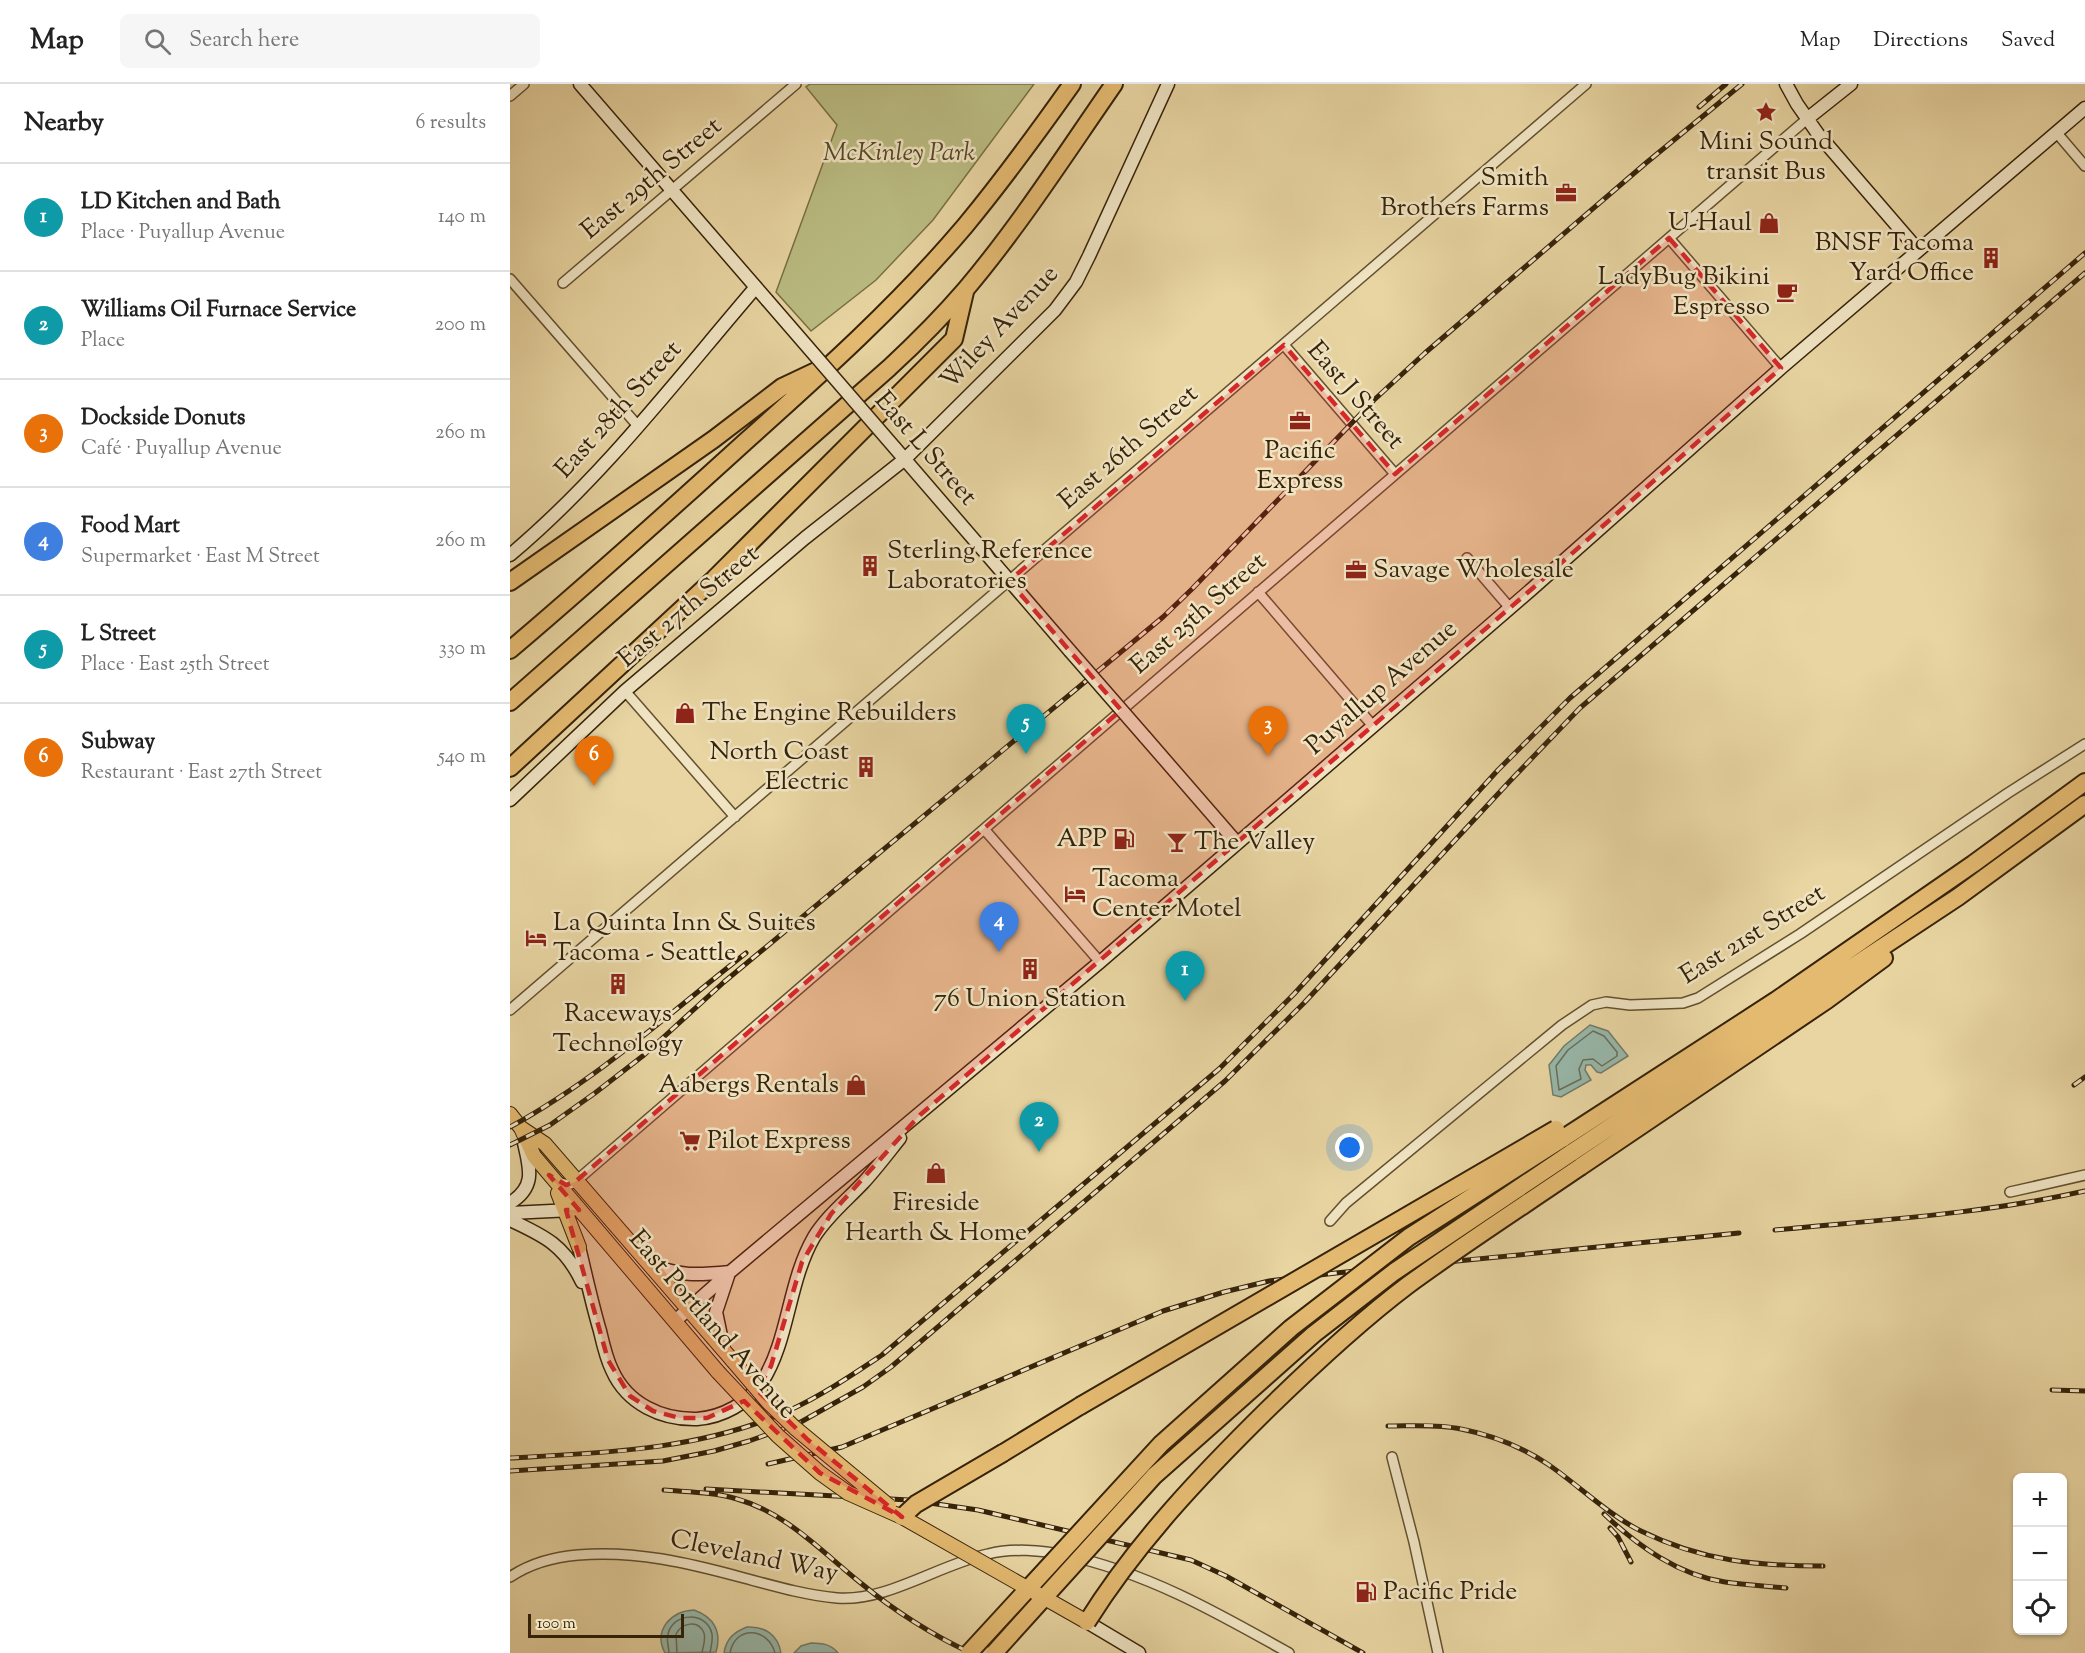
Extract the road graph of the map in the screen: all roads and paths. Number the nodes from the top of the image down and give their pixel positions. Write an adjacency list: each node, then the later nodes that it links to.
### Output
1 (524, 84): 10 (street)
2 (580, 84): 15 (street, East L Street)
3 (796, 84): 15 (street, East 29th Street)
4 (1072, 84): 23 (highway)
5 (1114, 84): 21 (highway)
6 (1168, 84): 26 (street, Wiley Avenue)
7 (1586, 84): 22 (street, East 26th Street)
8 (1786, 84): 12 (street)
9 (1851, 84): 12 (street, East 25th Street)
10 (510, 96)
11 (2085, 108): 13 (street, Puyallup Avenue)
12 (1807, 119): 16 (street, East 25th Street); 17 (street)
13 (2056, 132): 14 (street); 17 (street, Puyallup Avenue)
14 (2085, 166)
15 (673, 190): 19 (street, East 29th Street); 20 (street, East L Street)
16 (1669, 238): 24 (street); 27 (street, East 25th Street)
17 (1918, 250): 24 (street, Puyallup Avenue)
18 (510, 279): 25 (street)
19 (563, 283)
20 (756, 287): 25 (street, East 28th Street); 26 (street, East L Street, bridge)
21 (966, 288): 36 (highway); 39 (highway)
22 (1284, 345): 27 (street, East J Street); 30 (street, East 26th Street)
23 (832, 364): 31 (highway); 34 (highway)
24 (1780, 368): 33 (street, Puyallup Avenue)
25 (638, 426): 28 (street, East 28th Street)
26 (905, 459): 30 (street, East L Street); 35 (street, East 27th Street)
27 (1395, 474): 32 (street, East 25th Street)
28 (510, 554)
29 (1467, 558): 33 (street)
30 (1009, 581): 43 (street, East 26th Street); 45 (street, East L Street, bridge)
31 (510, 582)
32 (1258, 592): 37 (street); 44 (street, East 25th Street)
33 (1510, 608): 37 (street, Puyallup Avenue)
34 (510, 650)
35 (625, 691): 41 (street, East 27th Street); 43 (street)
36 (510, 702)
37 (1373, 726): 45 (street, Puyallup Avenue)
38 (2085, 744): 60 (street, East 21st Street)
39 (510, 768)
40 (2085, 782): 51 (highway)
41 (510, 800)
42 (2085, 804): 51 (highway)
43 (735, 817): 47 (street, East 26th Street)
44 (984, 829): 46 (street); 54 (street, East 25th Street)
45 (1237, 843): 46 (street, Puyallup Avenue)
46 (1100, 962): 49 (street, Puyallup Avenue)
47 (510, 1010)
48 (510, 1114): 50 (main road, East Portland Avenue)
49 (920, 1115): 63 (street, Puyallup Avenue); 64 (street)
50 (521, 1128): 52 (main road, East Portland Avenue); 54 (main road, East Portland Avenue); 56 (street)
51 (1567, 1147): 69 (highway, bridge); 71 (highway, bridge); 72 (highway, bridge); 73 (highway, bridge)
52 (549, 1175): 54 (street); 57 (main road, East Portland Avenue)
53 (2085, 1175): 55 (street)
54 (578, 1180): 62 (main road, East Portland Avenue)
55 (2010, 1192)
56 (510, 1203)
57 (573, 1210): 58 (street); 61 (main road); 66 (main road, East Portland Avenue)
58 (510, 1213)
59 (510, 1221): 64 (street)
60 (1330, 1221)
61 (579, 1247): 64 (street)
62 (649, 1262): 63 (street); 65 (main road, East Portland Avenue)
63 (730, 1272): 65 (street, Puyallup Avenue); 67 (street)
64 (593, 1309)
65 (688, 1309): 66 (street, Puyallup Avenue); 67 (main road, East Portland Avenue)
66 (675, 1321): 69 (main road, East Portland Avenue, bridge)
67 (728, 1356): 69 (main road, East Portland Avenue, bridge)
68 (1392, 1457): 76 (street)
69 (902, 1517): 71 (main road, East Portland Avenue, bridge)
70 (510, 1577): 75 (street, Cleveland Way)
71 (1092, 1625): 74 (street, East Portland Avenue)
72 (969, 1653)
73 (994, 1653)
74 (1139, 1653)
75 (1289, 1653)
76 (1438, 1653)

